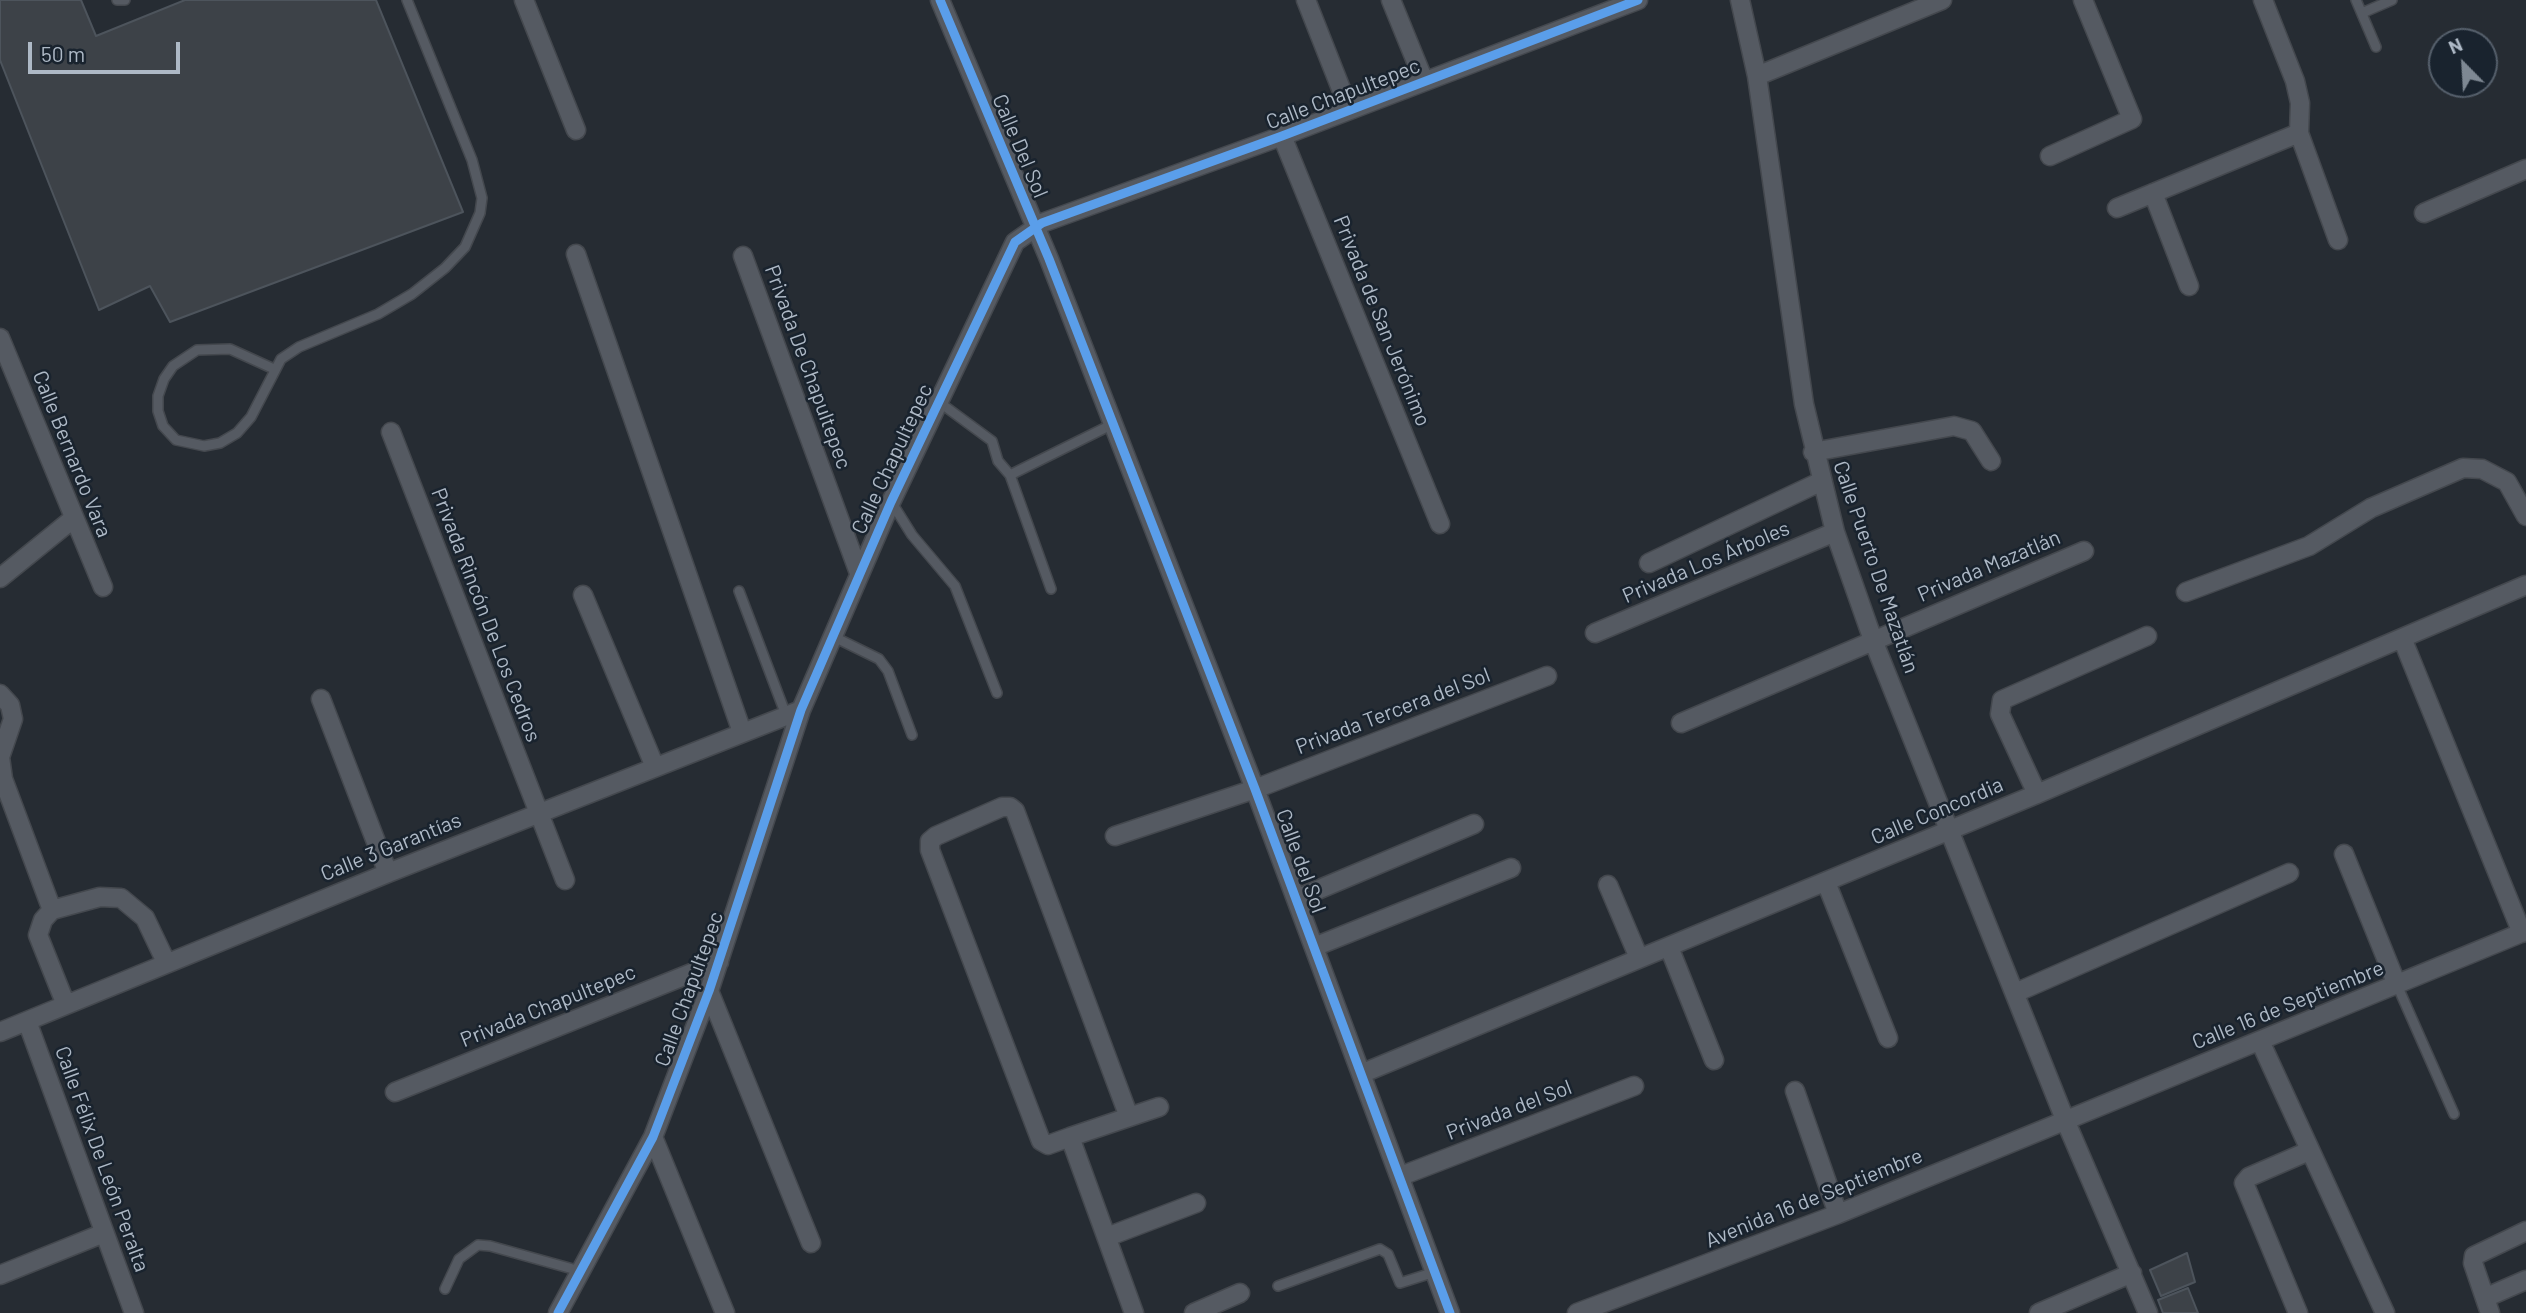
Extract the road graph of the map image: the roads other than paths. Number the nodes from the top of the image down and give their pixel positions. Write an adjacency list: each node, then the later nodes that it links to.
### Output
1 (117, 0): 2 (lane)
2 (125, 0)
3 (407, 0): 34 (lane)
4 (524, 0): 20 (street)
5 (940, 0): 28 (street, Calle Del Sol)
6 (1306, 0): 19 (street)
7 (1391, 0): 18 (street)
8 (1740, 0): 17 (street, Calle Puerto De Mazatlán)
9 (1942, 0): 17 (street)
10 (2083, 0): 23 (street)
11 (2263, 0): 21 (street)
12 (2356, 0): 15 (lane)
13 (2392, 0): 15 (lane)
14 (1631, 1): 18 (street, Calle Chapultepec)
15 (2362, 13): 16 (lane)
16 (2376, 47)
17 (1757, 76): 38 (street, Calle Puerto De Mazatlán)
18 (1424, 81): 19 (street, Calle Chapultepec)
19 (1349, 110): 22 (street, Calle Chapultepec)
20 (576, 130)
21 (2299, 132): 25 (street); 29 (street)
22 (1282, 136): 28 (street, Calle Chapultepec); 45 (street, Privada de San Jerónimo)
23 (2050, 156)
24 (2526, 169): 27 (street)
25 (2153, 193): 26 (street); 32 (street)
26 (2117, 208)
27 (2424, 213)
28 (1035, 227): 35 (street, Calle Chapultepec); 36 (street, Calle Del Sol)
29 (2338, 240)
30 (576, 254): 68 (street)
31 (743, 256): 49 (street, Privada De Chapultepec)
32 (2189, 286)
33 (0, 338): 44 (street, Calle Bernardo Vara)
34 (274, 369): 34 (lane)
35 (939, 402): 40 (lane); 42 (street, Calle Chapultepec)
36 (1113, 424): 40 (lane); 71 (street, Calle del Sol)
37 (391, 432): 73 (street, Privada Rincón De Los Cedros)
38 (1813, 452): 39 (street); 41 (street, Calle Puerto De Mazatlán)
39 (1991, 461)
40 (1010, 475): 53 (lane)
41 (1822, 481): 46 (street, Calle Puerto De Mazatlán); 48 (street)
42 (891, 502): 49 (street, Calle Chapultepec); 63 (lane)
43 (2526, 516): 55 (street)
44 (74, 518): 50 (street); 52 (street, Calle Bernardo Vara)
45 (1440, 524)
46 (1835, 533): 57 (street, Privada Los Árboles); 61 (street, Calle Puerto De Mazatlán)
47 (2084, 551): 61 (street, Privada Mazatlán)
48 (1649, 563)
49 (859, 573): 58 (street, Calle Chapultepec)
50 (0, 578)
51 (2526, 585): 60 (street, Calle Concordia)
52 (103, 587)
53 (1051, 589)
54 (738, 591): 66 (lane)
55 (2186, 592)
56 (583, 596): 70 (street)
57 (1595, 633)
58 (832, 636): 66 (street, Calle Chapultepec); 69 (lane)
59 (2147, 636): 72 (street)
60 (2402, 638): 72 (street, Calle Concordia); 86 (street)
61 (1873, 640): 67 (street, Privada Mazatlán); 75 (street, Calle Puerto De Mazatlán)
62 (1547, 677): 71 (street, Privada Tercera del Sol)
63 (997, 692)
64 (0, 694): 85 (street)
65 (321, 699): 79 (street)
66 (793, 713): 68 (street, Calle 3 Garantías); 91 (street, Calle Chapultepec)
67 (1681, 723)
68 (742, 732): 70 (street, Calle 3 Garantías)
69 (912, 735)
70 (655, 767): 73 (street, Calle 3 Garantías)
71 (1255, 789): 76 (street, Privada Tercera del Sol); 84 (street, Calle del Sol)
72 (2037, 794): 75 (street, Calle Concordia)
73 (540, 813): 79 (street, Calle 3 Garantías); 81 (street, Privada Rincón De Los Cedros)
74 (1474, 824): 84 (street)
75 (1951, 830): 82 (street, Calle Concordia); 94 (street, Calle Puerto De Mazatlán)
76 (1115, 836)
77 (2344, 854): 92 (street)
78 (1511, 868): 87 (street)
79 (388, 873): 90 (street, Calle 3 Garantías)
80 (2289, 873): 94 (street)
81 (565, 880)
82 (1826, 882): 88 (street, Calle Concordia); 98 (street)
83 (1608, 885): 89 (street)
84 (1296, 899): 87 (street, Calle del Sol)
85 (52, 909): 90 (street); 95 (street)
86 (2524, 932): 92 (street, Calle 16 de Septiembre)
87 (1314, 947): 101 (street, Calle del Sol)
88 (1670, 947): 89 (street, Calle Concordia); 100 (street)
89 (1639, 958): 101 (street, Calle Concordia)
90 (166, 962): 95 (street, Calle 3 Garantías)
91 (719, 962): 93 (street, Calle Chapultepec); 104 (street, Privada Chapultepec)
92 (2398, 985): 99 (street, Calle 16 de Septiembre); 106 (lane)
93 (709, 991): 109 (street, Calle Chapultepec); 118 (street)
94 (2015, 993): 108 (street, Calle Puerto De Mazatlán)
95 (66, 1005): 96 (street, Calle 3 Garantías)
96 (27, 1021): 97 (street, Calle 3 Garantías); 116 (street, Calle Félix De León Peralta)
97 (0, 1032)
98 (1888, 1038)
99 (2260, 1041): 108 (street, Calle 16 de Septiembre); 111 (street)
100 (1714, 1060)
101 (1363, 1073): 112 (street, Calle del Sol)
102 (1634, 1086): 112 (street, Privada del Sol)
103 (1795, 1091): 114 (street)
104 (395, 1092)
105 (1159, 1107): 107 (street)
106 (2455, 1114)
107 (1129, 1117): 110 (street); 110 (street)
108 (2066, 1122): 114 (street, Avenida 16 de Septiembre); 121 (street, Calle Puerto De Mazatlán)
109 (653, 1137): 119 (street, Calle Chapultepec); 130 (street)
110 (1070, 1137): 117 (street)
111 (2309, 1151): 137 (street); 138 (street)
112 (1401, 1176): 120 (street, Calle del Sol)
113 (1196, 1203): 117 (street)
114 (1838, 1214): 134 (street, Avenida 16 de Septiembre)
115 (2526, 1231): 127 (street)
116 (104, 1233): 122 (street); 128 (street, Calle Félix De León Peralta)
117 (1107, 1237): 131 (street)
118 (811, 1243)
119 (580, 1271): 125 (lane); 129 (street, Calle Chapultepec)
120 (1435, 1272): 124 (lane); 133 (street, Calle del Sol)
121 (2132, 1273): 135 (street); 136 (street, Calle Puerto De Mazatlán)
122 (0, 1275)
123 (2526, 1280): 127 (street)
124 (1278, 1286)
125 (445, 1289)
126 (1240, 1293): 132 (street)
127 (2488, 1305)
128 (134, 1313)
129 (558, 1313)
130 (725, 1313)
131 (1134, 1313)
132 (1194, 1313)
133 (1450, 1313)
134 (1577, 1313)
135 (2039, 1313)
136 (2148, 1313)
137 (2298, 1313)
138 (2385, 1313)

